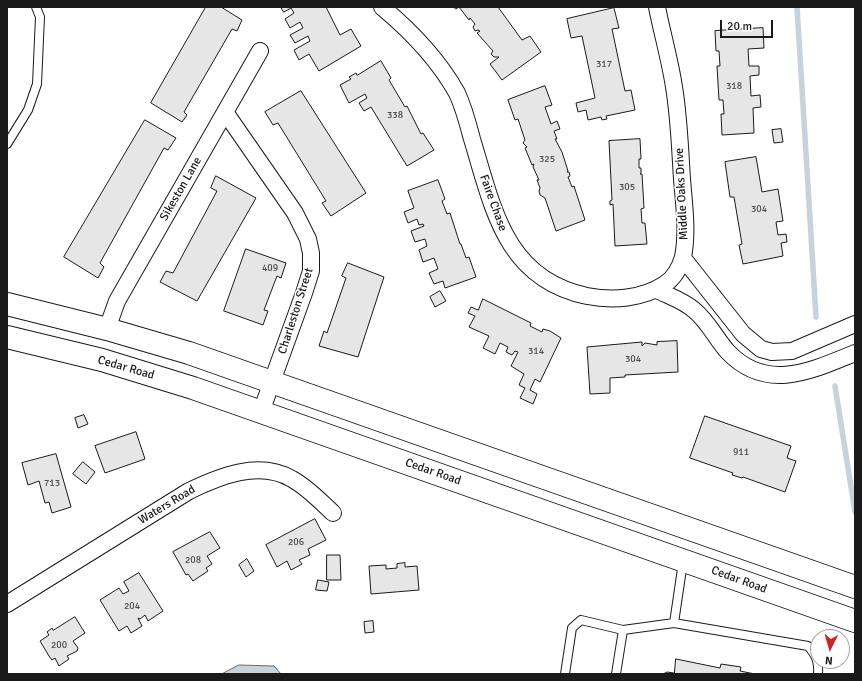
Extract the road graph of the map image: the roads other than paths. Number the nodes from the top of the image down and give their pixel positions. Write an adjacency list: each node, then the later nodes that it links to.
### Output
1 (36, 7): 6 (lane)
2 (382, 7): 8 (street, Faire Chase)
3 (656, 7): 7 (street, Middle Oaks Drive)
4 (260, 51): 5 (street, Sikeston Lane)
5 (225, 112): 11 (street, Sikeston Lane); 14 (street, Charleston Street)
6 (7, 144)
7 (682, 258): 8 (street, Faire Chase); 10 (street, Middle Oaks Drive)
8 (657, 290): 13 (street)
9 (7, 304): 11 (main road)
10 (855, 324)
11 (107, 329): 14 (main road)
12 (7, 337): 15 (main road, Cedar Road)
13 (855, 353)
14 (272, 381): 15 (street, Charleston Street); 18 (main road)
15 (261, 412): 17 (main road, Cedar Road)
16 (333, 513): 19 (street, Waters Road)
17 (683, 560): 20 (main road, Cedar Road); 21 (lane)
18 (855, 587)
19 (7, 604)
20 (855, 621)
21 (674, 623): 22 (lane); 25 (lane)
22 (624, 630): 23 (lane); 24 (lane)
23 (565, 674)
24 (616, 674)
25 (818, 674)

